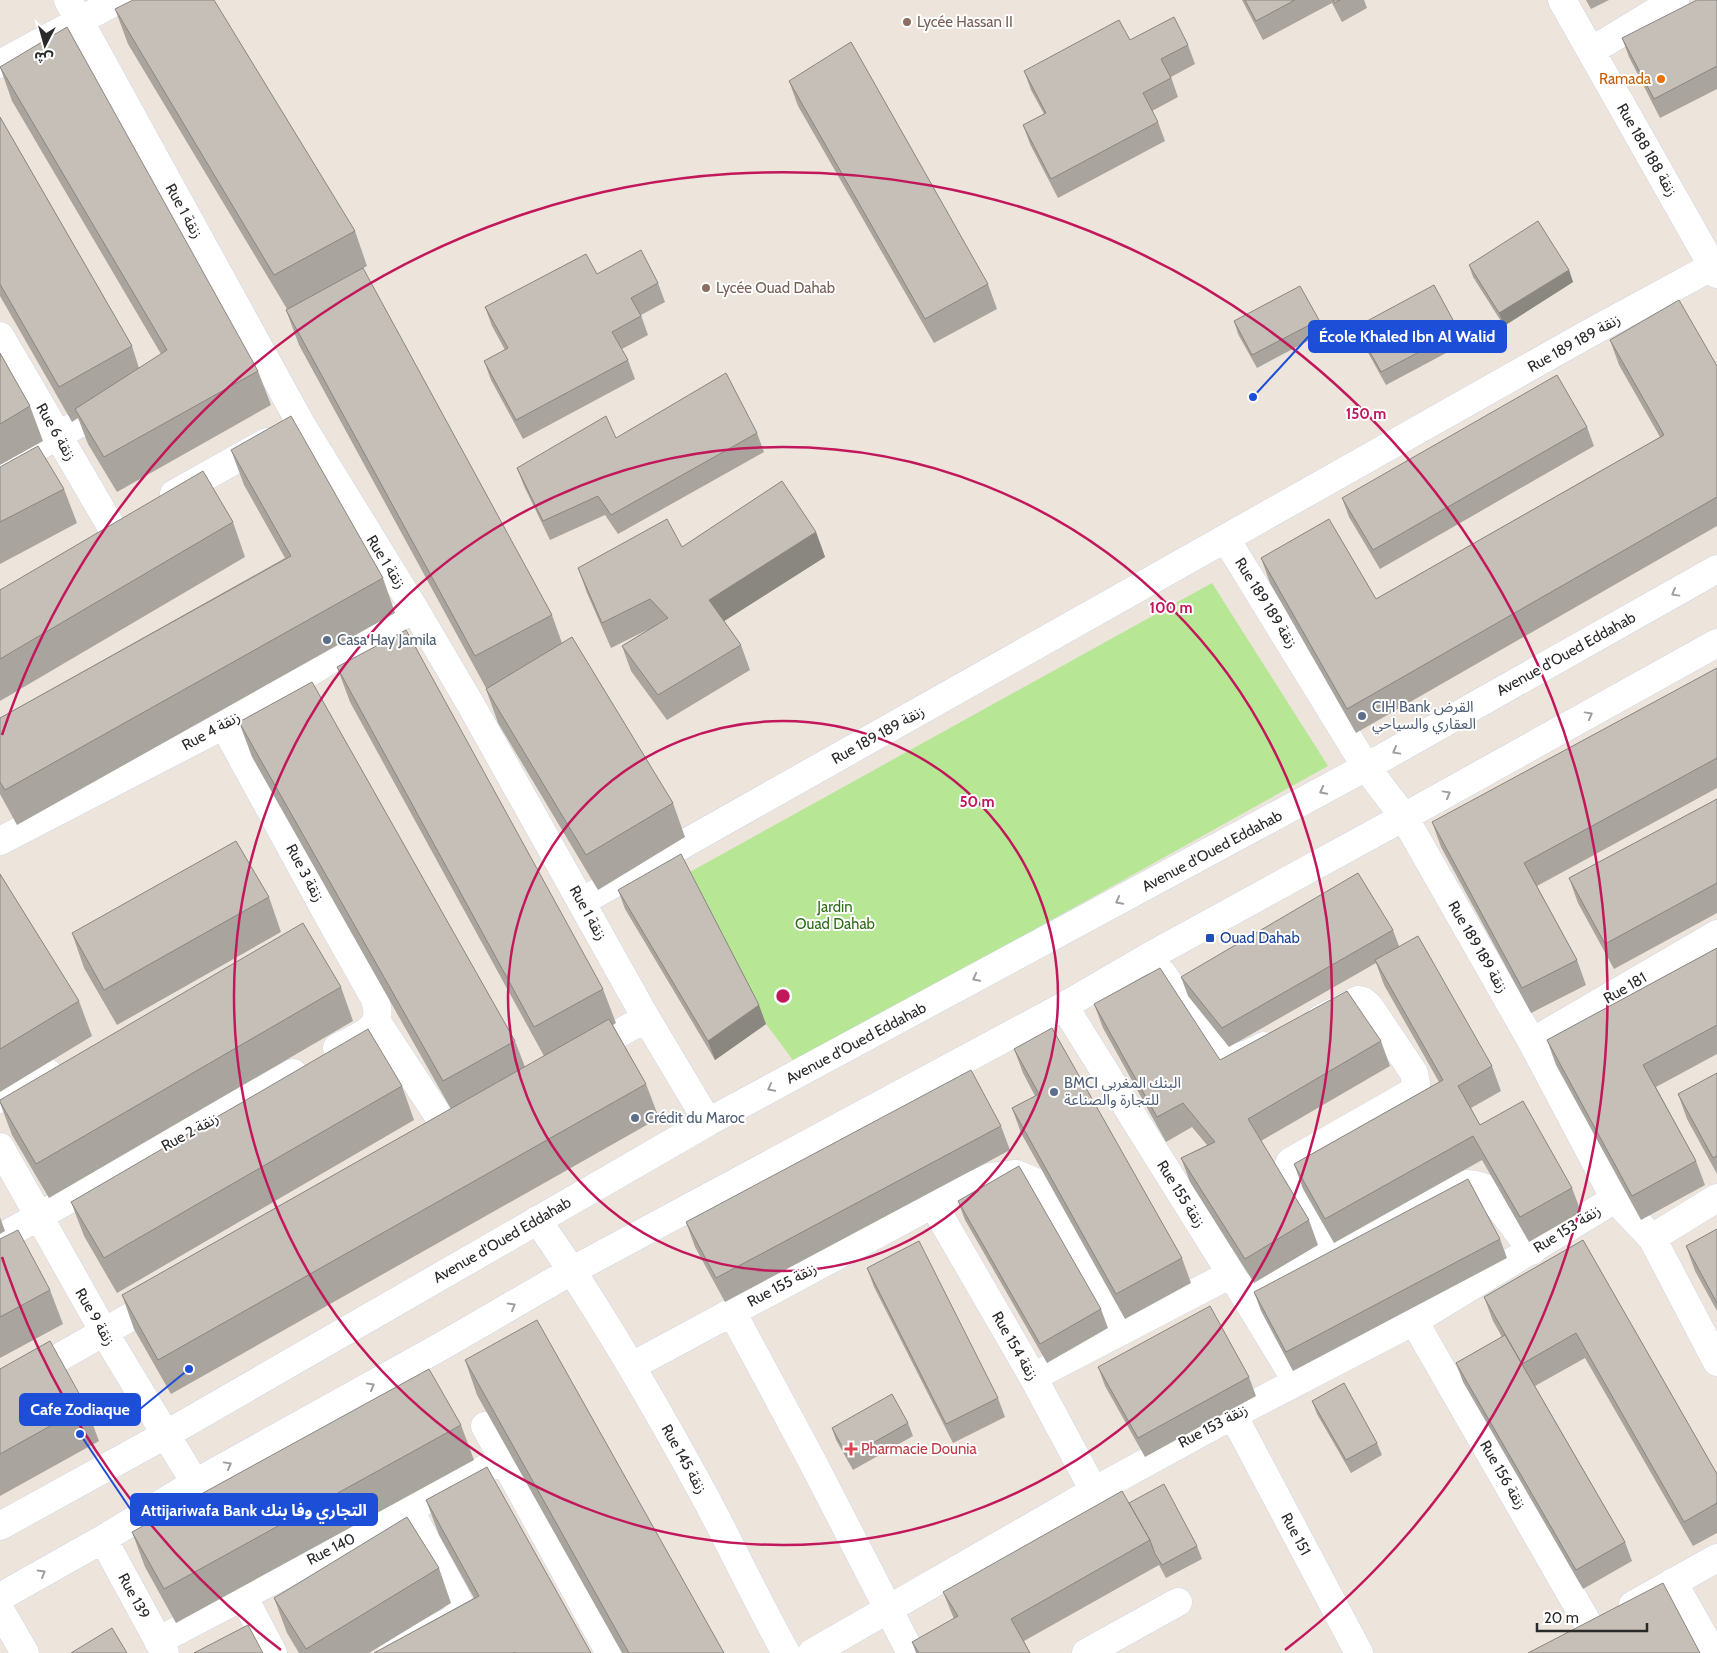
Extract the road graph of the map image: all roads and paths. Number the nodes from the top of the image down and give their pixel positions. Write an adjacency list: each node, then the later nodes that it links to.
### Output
1 (118, 0): 4 (street)
2 (1562, 0): 5 (street, Rue 188 زنقة 188)
3 (1675, 0): 5 (street)
4 (74, 10): 6 (street); 10 (street, Rue 1 زنقة)
5 (1591, 51): 7 (street, Rue 188 زنقة 188)
6 (0, 64)
7 (1715, 270): 13 (street, Rue 189 زنقة 189)
8 (0, 336): 11 (street, Rue 6 زنقة)
9 (134, 392): 11 (street)
10 (301, 424): 11 (street, Rue 6 زنقة); 15 (street, Rue 1 زنقة)
11 (58, 435): 12 (street)
12 (0, 468)
13 (1226, 539): 18 (street, Rue 189 زنقة 189); 21 (street, Rue 189 زنقة 189)
14 (1717, 569): 18 (street, Avenue d'Oued Eddahab, one-way to 18)
15 (414, 608): 17 (street, Rue 4 زنقة); 21 (street, Rue 1 زنقة)
16 (1717, 644): 19 (street, one-way to 16)
17 (224, 725): 20 (street, Rue 4 زنقة); 26 (street, Rue 3 زنقة)
18 (1366, 768): 19 (street, Rue 189 زنقة 189); 31 (street, Avenue d'Oued Eddahab, one-way to 31)
19 (1404, 817): 23 (street); 27 (street, Rue 189 زنقة 189)
20 (0, 841)
21 (582, 902): 25 (street, Rue 1 زنقة)
22 (1717, 934): 27 (street, Rue 181)
23 (1150, 956): 24 (street); 41 (street)
24 (1064, 1006): 43 (street); 44 (street, Rue 155 زنقة)
25 (646, 1018): 29 (street); 31 (street, Rue 1 زنقة)
26 (377, 1022): 32 (street); 37 (street, Rue 2 زنقة)
27 (1532, 1042): 35 (street, Rue 189 زنقة 189)
28 (69, 1061): 30 (street)
29 (569, 1062)
30 (0, 1099)
31 (708, 1122): 38 (street, Avenue d'Oued Eddahab)
32 (449, 1132)
33 (0, 1147): 37 (street, Rue 9 زنقة)
34 (1717, 1198): 40 (street)
35 (1614, 1199): 40 (street, Rue 189 زنقة 189); 42 (street, Rue 153 زنقة)
36 (933, 1204): 46 (street, Rue 155 زنقة); 48 (street, Rue 155 زنقة); 52 (street, Rue 154 زنقة)
37 (39, 1217): 39 (street, Rue 2 زنقة); 49 (street, Rue 9 زنقة)
38 (537, 1220): 43 (street, Rue 145 زنقة); 57 (street, Avenue d'Oued Eddahab)
39 (0, 1238)
40 (1652, 1238): 50 (street, Rue 189 زنقة 189)
41 (1326, 1248): 42 (street); 44 (street)
42 (1532, 1251): 47 (street, Rue 153 زنقة)
43 (573, 1270): 51 (street, Rue 145 زنقة); 59 (street, one-way to 43)
44 (1237, 1283): 48 (street); 53 (street, Rue 155 زنقة)
45 (181, 1287): 49 (street)
46 (732, 1312): 51 (street, Rue 155 زنقة); 70 (street)
47 (1414, 1321): 53 (street, Rue 153 زنقة); 71 (street, Rue 156 زنقة)
48 (1121, 1331): 52 (street)
49 (104, 1332): 54 (street); 57 (street, Rue 9 زنقة)
50 (1717, 1362)
51 (632, 1366): 78 (street, Rue 145 زنقة)
52 (1033, 1377): 60 (street, Rue 154 زنقة)
53 (1297, 1382): 55 (street, Rue 153 زنقة)
54 (0, 1391)
55 (1233, 1415): 60 (street, Rue 153 زنقة); 82 (street, Rue 151)
56 (485, 1426): 58 (street)
57 (165, 1435): 59 (street, Rue 9 زنقة); 62 (street, Avenue d'Oued Eddahab)
58 (504, 1459): 61 (street, Rue 140); 77 (street)
59 (195, 1483): 63 (street)
60 (1094, 1491): 70 (street, Rue 153 زنقة)
61 (409, 1510): 66 (street, Rue 140); 76 (street)
62 (0, 1526)
63 (102, 1538): 67 (street, one-way to 63); 73 (street, Rue 139)
64 (1717, 1558): 65 (street)
65 (1673, 1582): 71 (street); 83 (street)
66 (243, 1596): 73 (street, Rue 140); 75 (street)
67 (0, 1597)
68 (1178, 1602): 81 (street)
69 (0, 1610): 74 (street)
70 (889, 1610): 79 (street, Rue 153 زنقة); 80 (street)
71 (1591, 1630): 72 (street)
72 (1567, 1641)
73 (162, 1647)
74 (25, 1653)
75 (273, 1653)
76 (391, 1653)
77 (610, 1653)
78 (786, 1653)
79 (812, 1653)
80 (911, 1653)
81 (1086, 1653)
82 (1359, 1653)
83 (1713, 1653)

